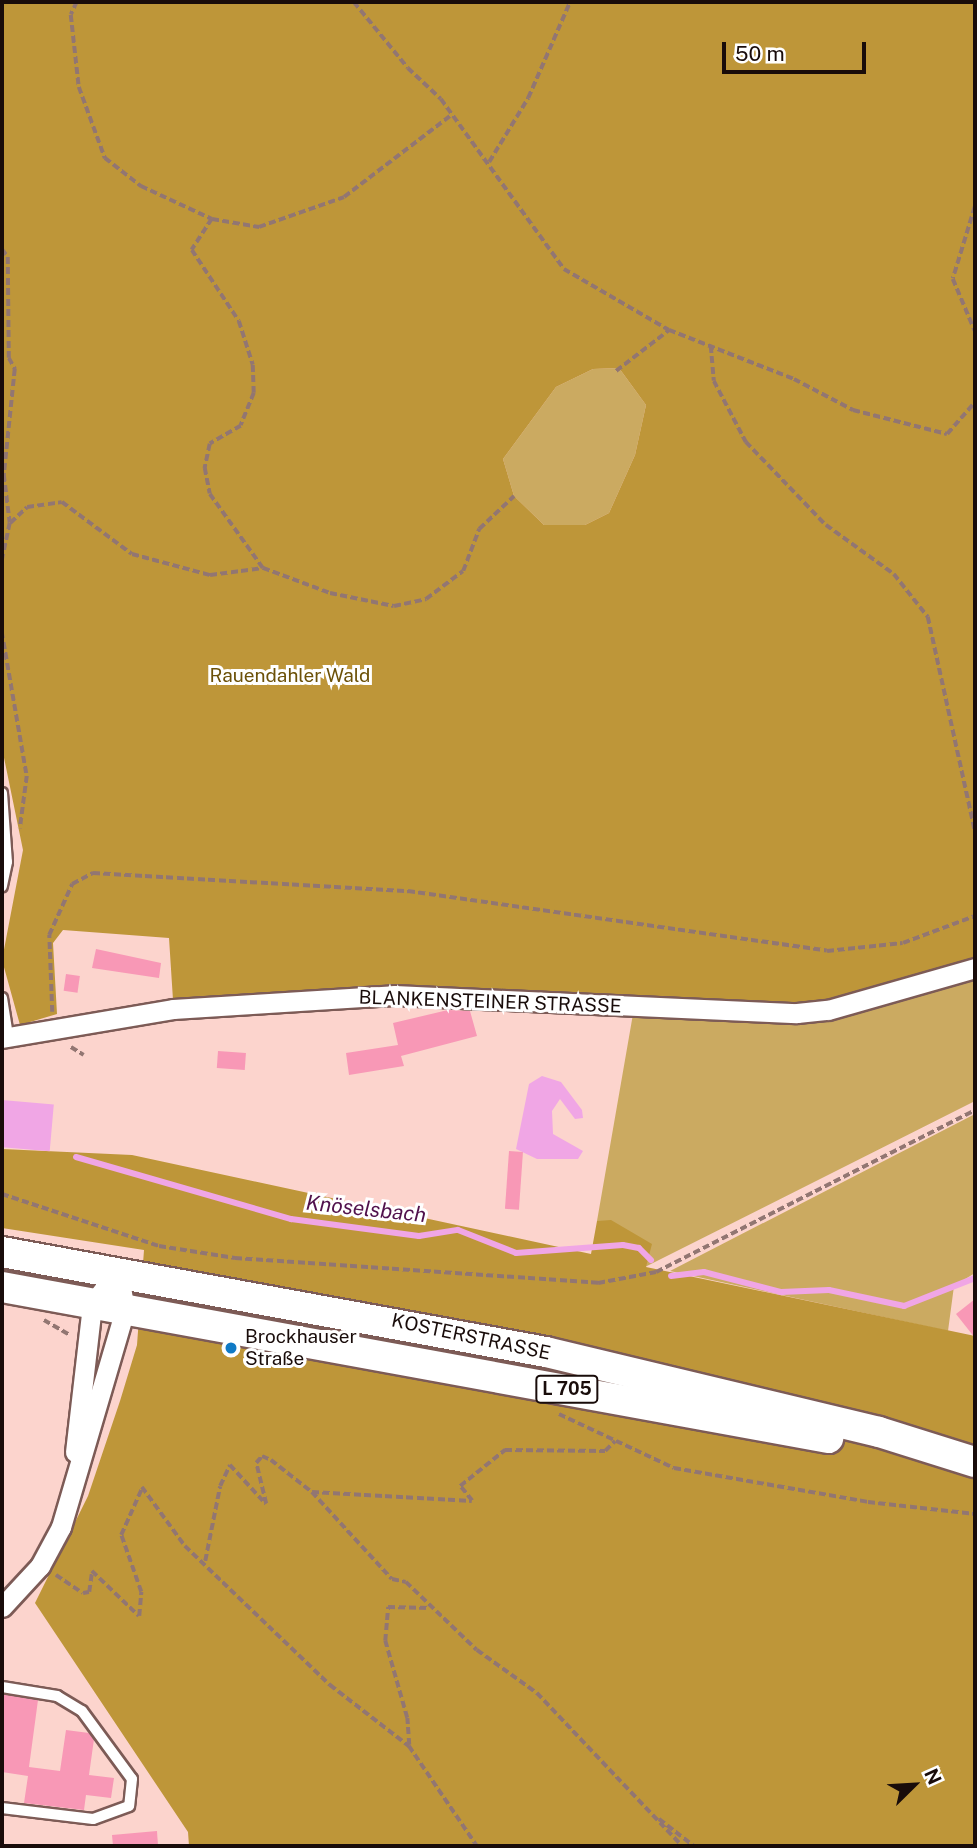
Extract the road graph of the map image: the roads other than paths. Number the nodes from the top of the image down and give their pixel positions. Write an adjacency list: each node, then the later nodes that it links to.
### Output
1 (2, 793): 2 (lane)
2 (2, 886)
3 (975, 968): 5 (street, BLANKENSTEINER STRASSE)
4 (2, 998): 5 (lane)
5 (5, 1037)
6 (2, 1252): 7 (main road, KOSTERSTRASSE / L 705)
7 (118, 1271): 9 (street); 10 (street); 11 (main road, KOSTERSTRASSE / L 705)
8 (2, 1287): 9 (main road, KOSTERSTRASSE / L 705)
9 (92, 1304): 10 (main road, KOSTERSTRASSE / L 705); 12 (street)
10 (125, 1310): 11 (main road, KOSTERSTRASSE / L 705); 12 (street)
11 (975, 1464)
12 (70, 1499): 13 (street)
13 (2, 1607)
14 (2, 1687): 15 (lane)
15 (2, 1808)

